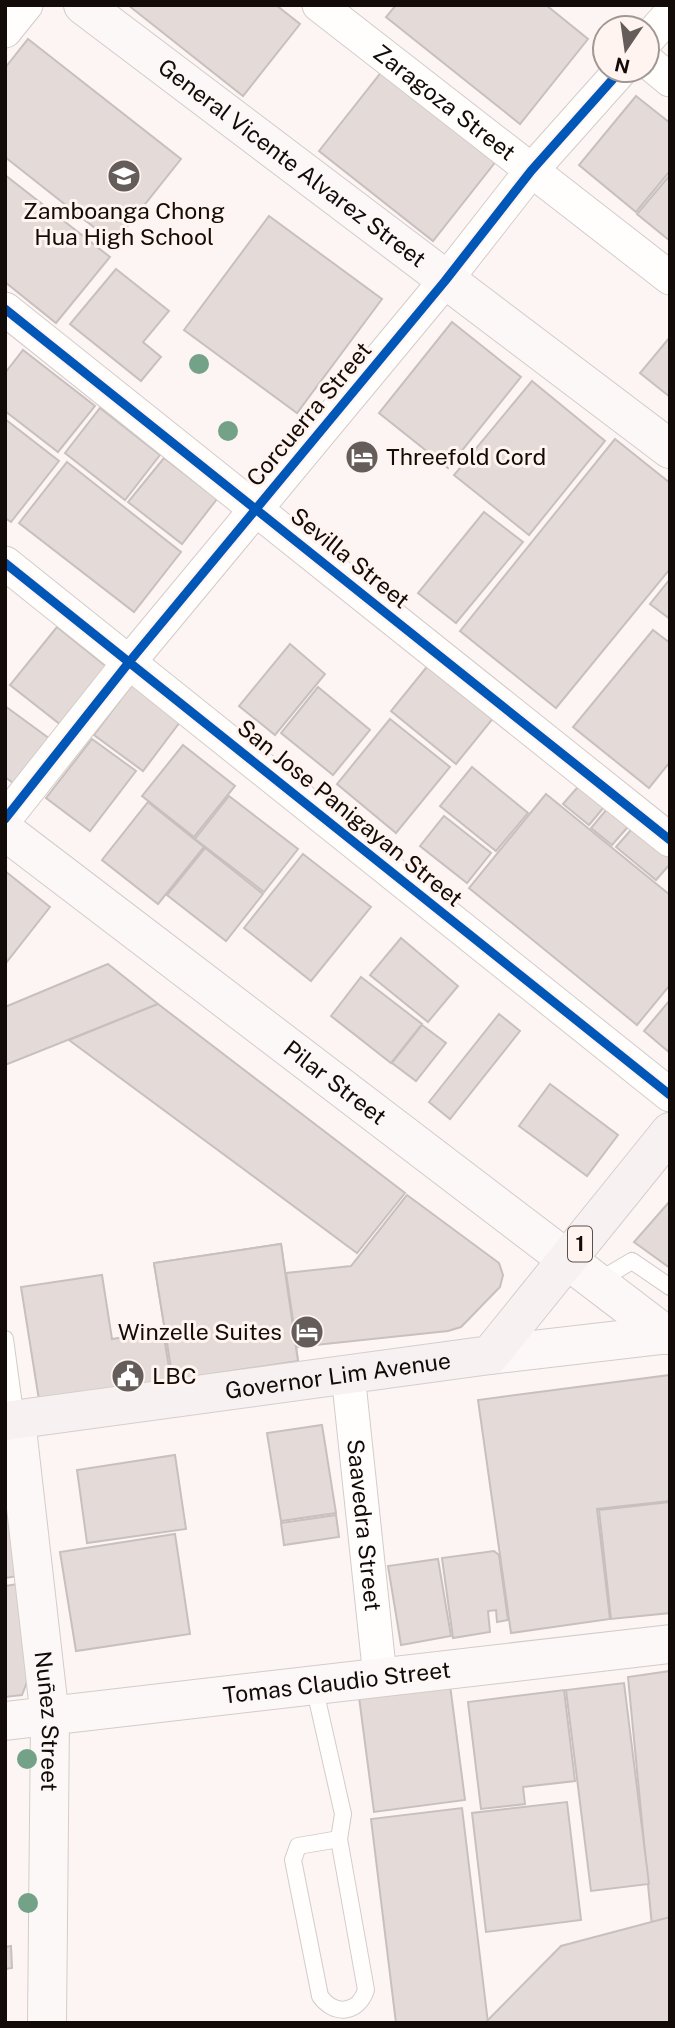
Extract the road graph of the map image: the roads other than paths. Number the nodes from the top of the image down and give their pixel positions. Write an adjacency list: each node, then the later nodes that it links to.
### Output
1 (26, 5): 4 (street)
2 (83, 5): 8 (street, General Vicente Alvarez Street)
3 (319, 5): 6 (street, Zaragoza Street)
4 (5, 31)
5 (609, 84): 6 (street, Corcuerra Street)
6 (531, 171): 7 (street, Zaragoza Street); 8 (street, Corcuerra Street)
7 (670, 278)
8 (445, 281): 10 (street, General Vicente Alvarez Street); 11 (street, Corcuerra Street)
9 (5, 309): 11 (street, Sevilla Street)
10 (670, 449)
11 (256, 507): 13 (street, Corcuerra Street); 16 (street, Sevilla Street)
12 (5, 563): 13 (street, San Jose Panigayan Street)
13 (130, 661): 14 (street, Corcuerra Street); 17 (street, San Jose Panigayan Street)
14 (5, 819)
15 (5, 831): 19 (street, Pilar Street)
16 (670, 840)
17 (670, 1095)
18 (670, 1132): 19 (main road, 1)
19 (582, 1270): 20 (lane); 21 (street, Pilar Street); 23 (main road, 1)
20 (670, 1287)
21 (668, 1335): 23 (street, Governor Lim Avenue)
22 (5, 1339): 25 (lane)
23 (490, 1355): 24 (main road, Governor Lim Avenue)
24 (348, 1374): 25 (main road, Governor Lim Avenue); 27 (street, Saavedra Street)
25 (10, 1420): 29 (street, Nuñez Street)
26 (670, 1644): 27 (street, Tomas Claudio Street)
27 (380, 1677): 28 (street, Tomas Claudio Street)
28 (314, 1685): 29 (street, Tomas Claudio Street); 31 (lane)
29 (50, 1718): 30 (street, Tomas Claudio Street); 32 (street, Nuñez Street)
30 (5, 1721)
31 (339, 1839): 31 (lane)
32 (47, 2023)

